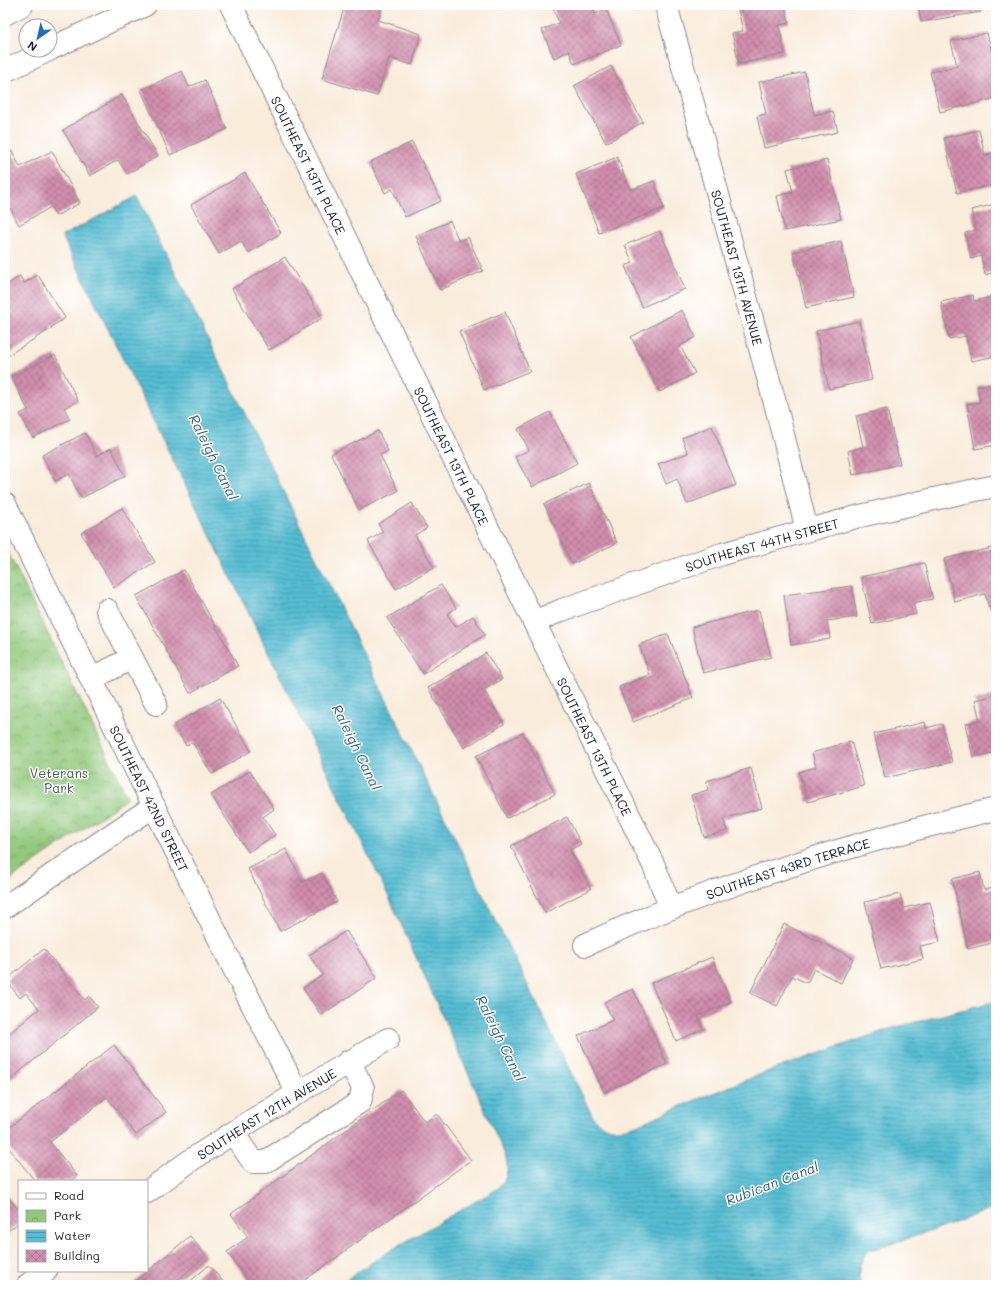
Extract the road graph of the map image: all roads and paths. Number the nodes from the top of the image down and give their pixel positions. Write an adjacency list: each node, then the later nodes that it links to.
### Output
1 (22, 5): 5 (street)
2 (231, 5): 13 (street, SOUTHEAST 13TH PLACE)
3 (666, 5): 11 (street, SOUTHEAST 13TH AVENUE)
4 (133, 8): 6 (street)
5 (5, 14)
6 (58, 46)
7 (32, 58): 8 (street)
8 (5, 71)
9 (996, 486): 11 (street, SOUTHEAST 44TH STREET)
10 (5, 504): 15 (street, SOUTHEAST 42ND STREET)
11 (807, 530): 13 (street, SOUTHEAST 44TH STREET)
12 (107, 610): 14 (street)
13 (534, 622): 20 (street, SOUTHEAST 13TH PLACE)
14 (132, 658): 15 (street); 16 (street)
15 (91, 679): 17 (street, SOUTHEAST 42ND STREET)
16 (156, 704)
17 (154, 806): 19 (street); 24 (street, SOUTHEAST 42ND STREET)
18 (996, 809): 20 (street, SOUTHEAST 43RD TERRACE)
19 (5, 907)
20 (672, 908): 21 (street, SOUTHEAST 43RD TERRACE)
21 (585, 946)
22 (388, 1039): 23 (street, SOUTHEAST 12TH AVENUE)
23 (349, 1061): 24 (street, SOUTHEAST 12TH AVENUE); 25 (street)
24 (297, 1092): 25 (street, SOUTHEAST 12TH AVENUE)
25 (233, 1132): 26 (street, SOUTHEAST 12TH AVENUE)
26 (148, 1191)
27 (45, 1272): 28 (street)
28 (28, 1285)

